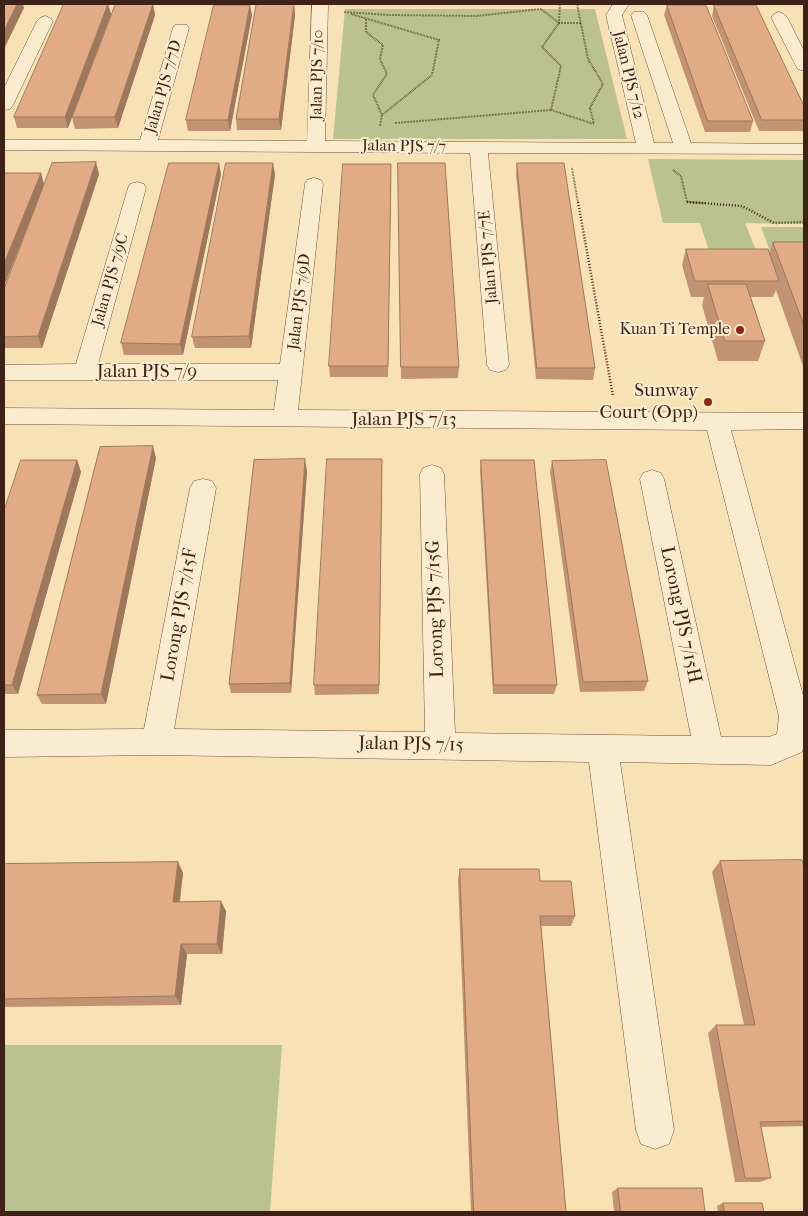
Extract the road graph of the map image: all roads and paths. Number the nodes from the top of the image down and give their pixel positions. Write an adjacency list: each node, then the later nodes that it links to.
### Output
1 (320, 4): 20 (street, Jalan PJS 7/10)
2 (560, 4): 9 (path)
3 (577, 4): 10 (path)
4 (622, 4): 25 (street, Jalan PJS 7/12)
5 (639, 15): 26 (street, Jalan PJS 7/12)
6 (779, 16): 12 (street)
7 (366, 19): 9 (path); 15 (path); 15 (path)
8 (45, 21): 13 (street)
9 (559, 22): 10 (path); 14 (path)
10 (581, 23): 17 (path)
11 (181, 28): 19 (street, Jalan PJS 7/7D)
12 (804, 66)
13 (4, 105)
14 (551, 110): 16 (path); 17 (path)
15 (382, 115): 21 (path)
16 (390, 124)
17 (594, 124): 24 (path)
18 (4, 145): 19 (street, Jalan PJS 7/7)
19 (147, 146): 20 (street, Jalan PJS 7/7)
20 (316, 146): 21 (street, Jalan PJS 7/7)
21 (378, 147): 22 (street, Jalan PJS 7/7)
22 (480, 148): 23 (street, Jalan PJS 7/7); 31 (street, Jalan PJS 7/7E)
23 (568, 148): 24 (street, Jalan PJS 7/7); 37 (path)
24 (619, 148): 25 (street, Jalan PJS 7/7)
25 (653, 149): 26 (street, Jalan PJS 7/7); 30 (path)
26 (684, 149): 27 (street, Jalan PJS 7/7)
27 (804, 150)
28 (314, 184): 34 (street, Jalan PJS 7/9D)
29 (137, 188): 33 (street, Jalan PJS 7/9C)
30 (804, 222)
31 (498, 365)
32 (4, 372): 33 (street, Jalan PJS 7/9)
33 (84, 372): 34 (street, Jalan PJS 7/9)
34 (291, 372): 36 (street, Jalan PJS 7/9D)
35 (4, 416): 36 (street, Jalan PJS 7/13)
36 (285, 419): 37 (street, Jalan PJS 7/13)
37 (618, 421): 39 (street, Jalan PJS 7/13)
38 (804, 421): 39 (street, Jalan PJS 7/13)
39 (717, 422): 47 (street, Jalan PJS 7/15)
40 (432, 474): 45 (street, Lorong PJS 7/15G)
41 (652, 479): 47 (street, Lorong PJS 7/15H)
42 (203, 488): 43 (street, Lorong PJS 7/15F)
43 (157, 742): 44 (street, Jalan PJS 7/15); 45 (street, Jalan PJS 7/15)
44 (4, 744)
45 (440, 745): 46 (street, Jalan PJS 7/15)
46 (603, 749): 47 (street, Jalan PJS 7/15); 48 (street)
47 (709, 751)
48 (655, 1130)

